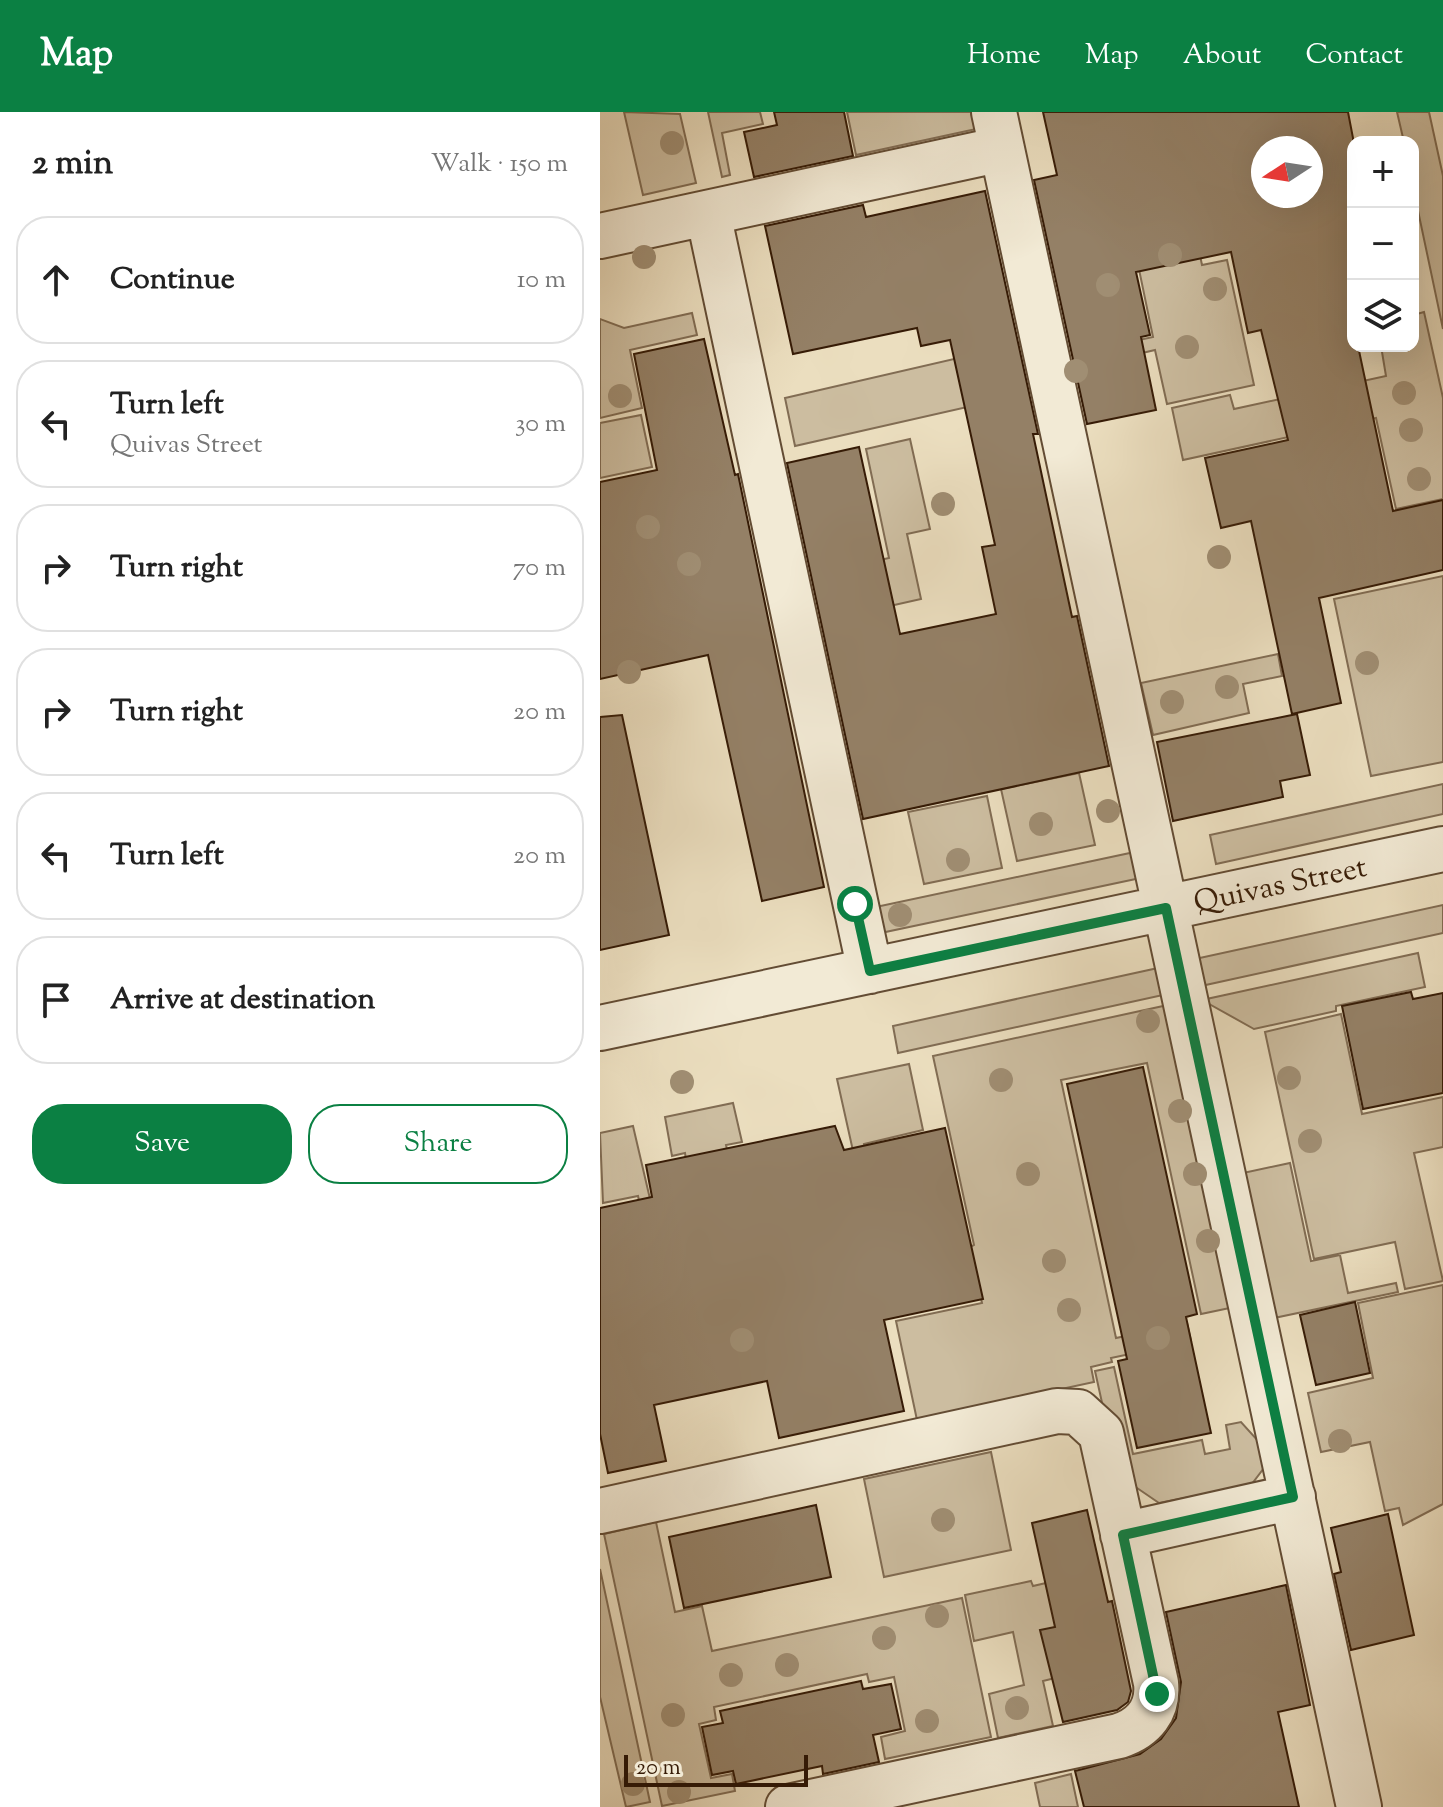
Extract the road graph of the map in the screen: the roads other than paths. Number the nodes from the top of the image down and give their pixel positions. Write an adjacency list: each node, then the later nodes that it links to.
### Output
1 (998, 131): 2 (street); 5 (street)
2 (708, 213): 3 (street); 6 (street)
3 (600, 236)
4 (1443, 849): 5 (street, Quivas Street)
5 (1166, 908): 6 (street, Quivas Street); 8 (street)
6 (870, 971): 7 (street, Quivas Street)
7 (600, 1028)
8 (1293, 1497): 10 (street); 12 (street)
9 (600, 1511): 10 (street)
10 (1123, 1535): 11 (street)
11 (788, 1807)
12 (1359, 1807)

